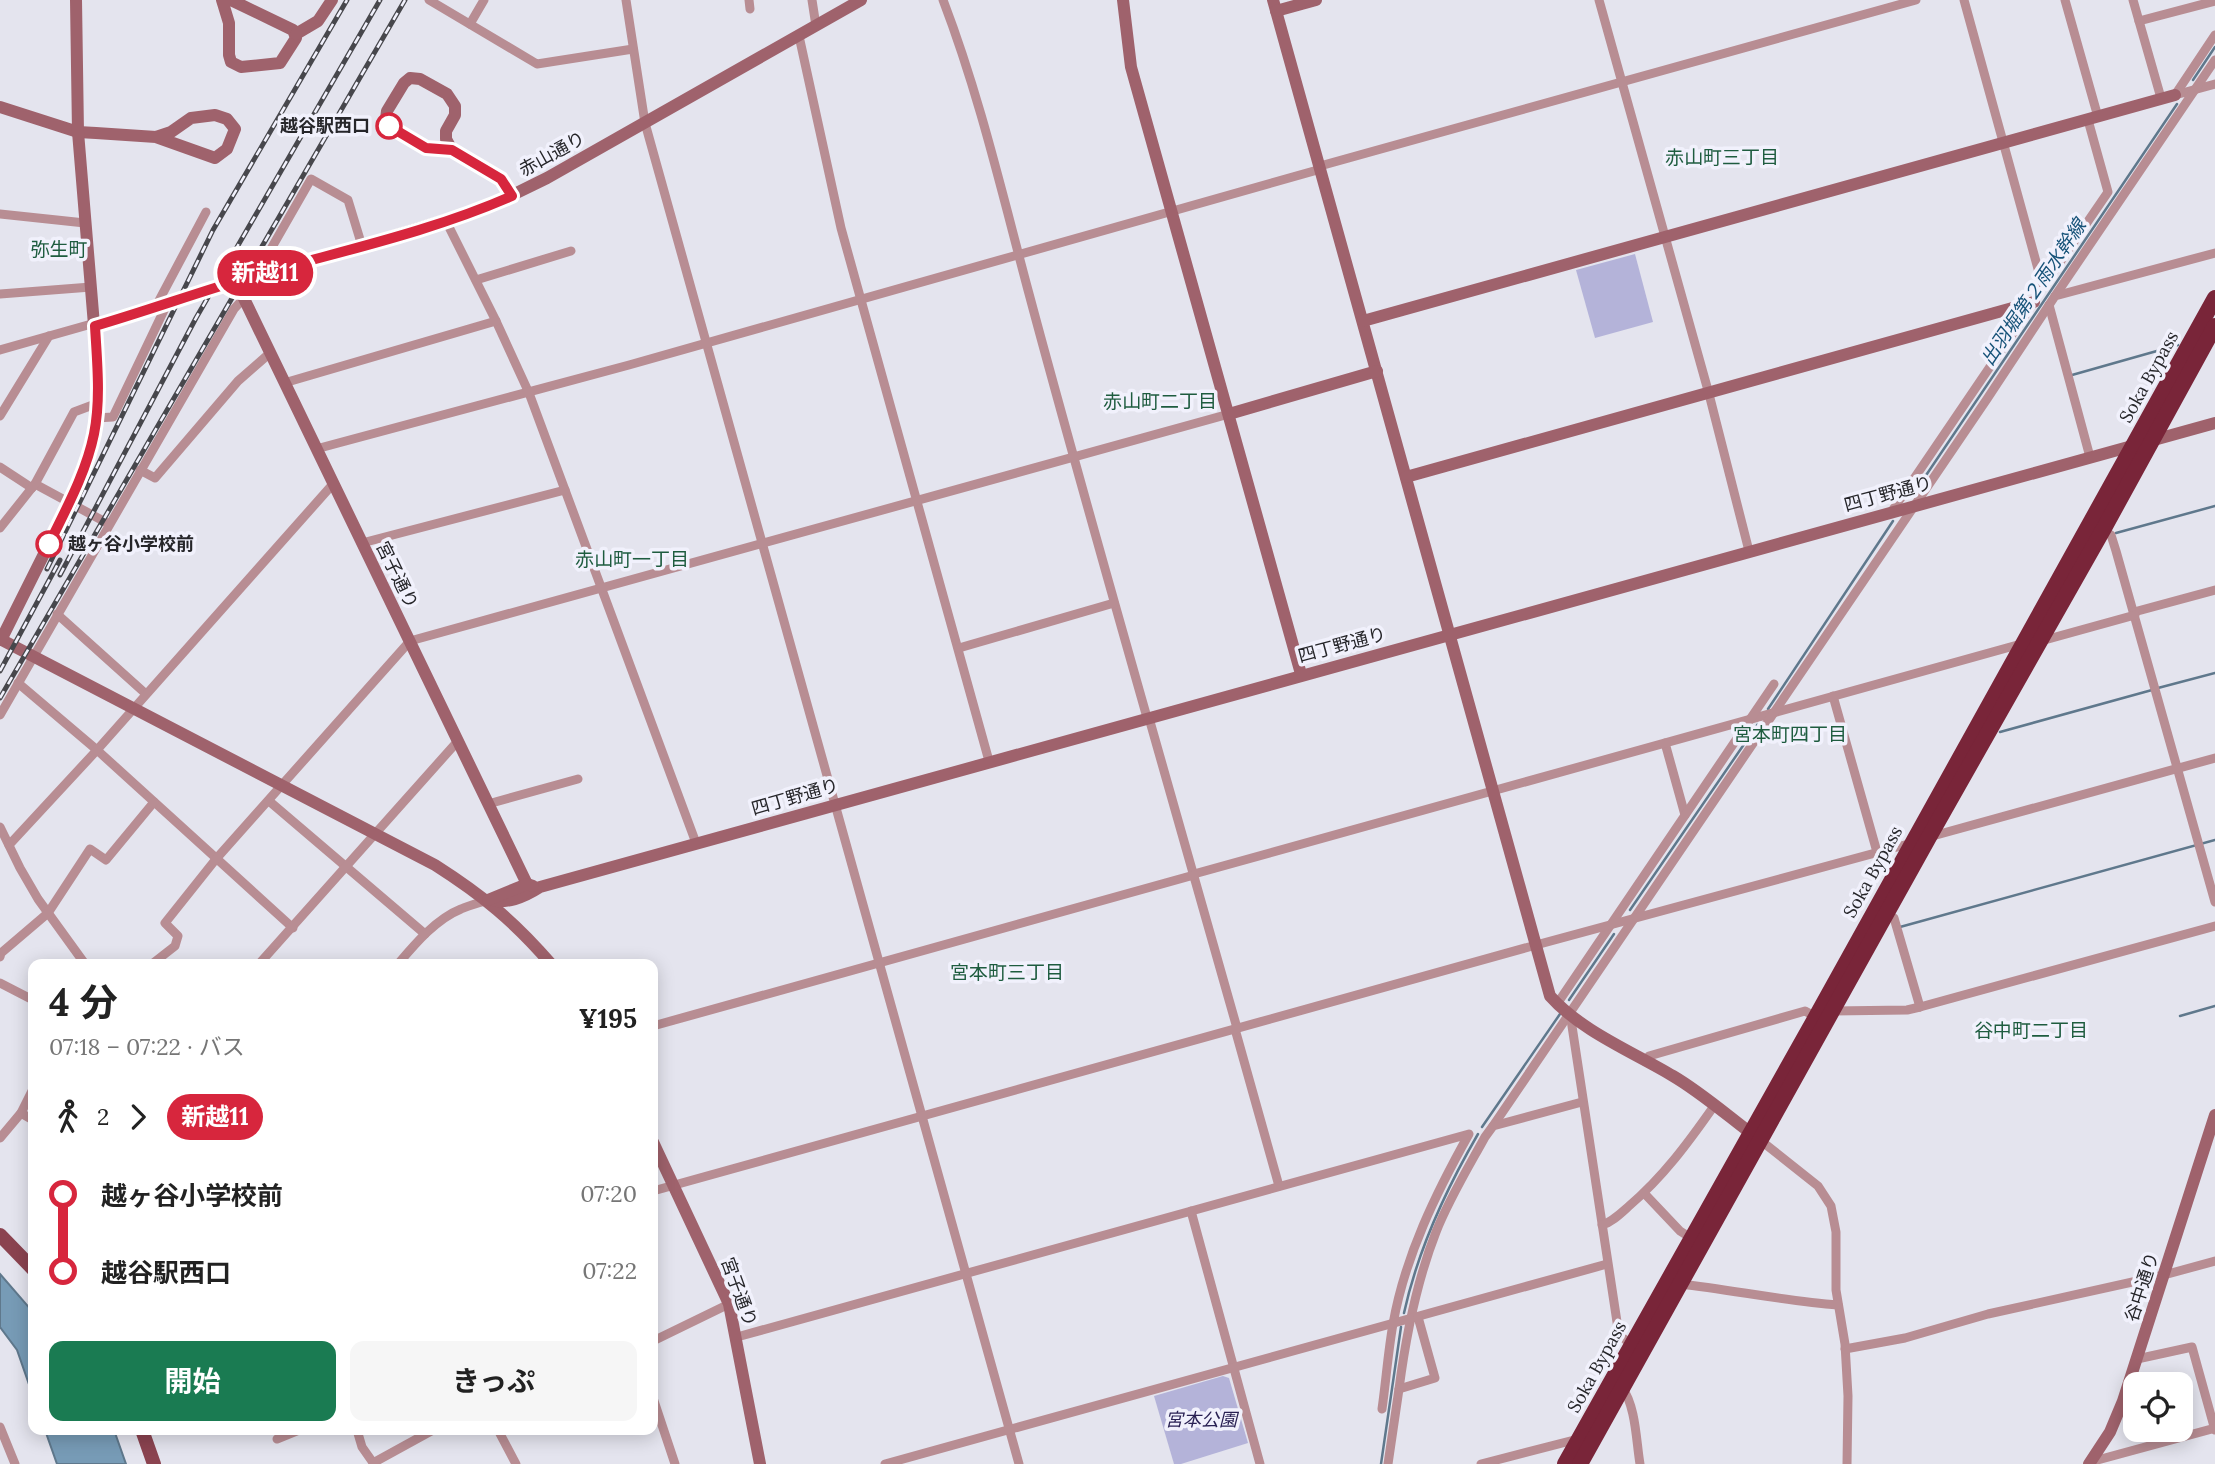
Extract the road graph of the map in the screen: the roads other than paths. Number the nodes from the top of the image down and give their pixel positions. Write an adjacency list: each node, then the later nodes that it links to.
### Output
1 (76, 0): 39 (street)
2 (222, 0): 22 (street)
3 (231, 0): 19 (street)
4 (332, 0): 25 (street)
5 (429, 0): 23 (street)
6 (484, 0): 23 (street)
7 (626, 0): 28 (street)
8 (812, 0): 24 (street)
9 (861, 0): 24 (street, 赤山通り)
10 (943, 0): 55 (street)
11 (1123, 0): 47 (street)
12 (1316, 0): 20 (street)
13 (1599, 0): 30 (street)
14 (1916, 0): 30 (street)
15 (1964, 0): 41 (street)
16 (2065, 0): 36 (street)
17 (2133, 0): 21 (street)
18 (2215, 1): 21 (street)
19 (249, 4): 22 (street); 25 (street)
20 (1275, 6): 44 (street)
21 (2139, 22): 34 (street)
22 (229, 23): 25 (street)
23 (470, 24): 28 (street)
24 (816, 26): 27 (street, 赤山通り)
25 (296, 34)
26 (2215, 34): 33 (street)
27 (799, 36): 37 (street, 赤山通り); 63 (street)
28 (633, 49): 37 (street)
29 (2215, 60): 32 (street)
30 (1621, 82): 44 (street); 51 (street)
31 (2215, 84): 32 (street)
32 (2194, 90): 33 (street); 61 (street)
33 (2175, 95): 34 (street)
34 (2161, 98): 36 (street)
35 (0, 107): 39 (street)
36 (2093, 118): 41 (street); 41 (street)
37 (645, 123): 45 (street, 赤山通り); 73 (street)
38 (181, 125): 40 (street); 42 (street); 42 (street)
39 (78, 132): 40 (street); 50 (street)
40 (156, 137): 42 (street)
41 (2003, 144): 51 (street)
42 (188, 150)
43 (452, 150): 43 (street); 45 (street)
44 (1321, 167): 47 (street); 69 (street)
45 (512, 196): 49 (street, 赤山通り)
46 (205, 212): 67 (street)
47 (1173, 212): 55 (street); 81 (street)
48 (0, 214): 50 (street)
49 (446, 221): 52 (street, 赤山通り); 57 (street)
50 (85, 223): 59 (street)
51 (1665, 237): 69 (street); 79 (street)
52 (362, 246): 56 (street, 赤山通り); 56 (street)
53 (571, 251): 57 (street)
54 (2215, 253): 61 (street)
55 (1018, 255): 63 (street); 88 (street)
56 (256, 275): 58 (street, 赤山通り)
57 (476, 280): 68 (street)
58 (236, 282): 62 (street, 宮子通り); 67 (street, 赤山通り)
59 (91, 287): 60 (street); 70 (street)
60 (0, 294)
61 (2055, 296): 66 (street)
62 (244, 298): 75 (street, 宮子通り); 91 (street)
63 (862, 298): 73 (street); 96 (street)
64 (2215, 298): 86 (highway, Soka Bypass)
65 (2034, 302): 79 (street); 99 (street)
66 (2049, 305): 89 (street); 98 (street)
67 (161, 306): 70 (street, 赤山通り); 83 (street)
68 (496, 321): 77 (street); 78 (street)
69 (1363, 321): 76 (street)
70 (95, 325): 72 (street); 80 (street)
71 (2215, 326): 85 (highway, Soka Bypass)
72 (49, 336): 74 (street); 82 (street)
73 (706, 344): 78 (street); 103 (street)
74 (0, 350)
75 (270, 353): 77 (street, 宮子通り); 91 (street)
76 (1377, 371): 81 (street); 92 (street)
77 (284, 383): 87 (street, 宮子通り)
78 (529, 393): 87 (street); 95 (street)
79 (1709, 394): 92 (street); 105 (street)
80 (98, 403): 83 (street); 94 (street)
81 (1229, 414): 88 (street); 117 (street)
82 (0, 416)
83 (96, 418): 97 (street)
84 (2215, 423): 85 (street, 四丁野通り)
85 (2153, 440): 86 (street, 四丁野通り); 102 (highway, Soka Bypass)
86 (2134, 445): 89 (street, 四丁野通り); 114 (highway, Soka Bypass)
87 (316, 449): 93 (street, 宮子通り)
88 (1073, 457): 96 (street); 108 (street)
89 (2090, 457): 98 (street, 四丁野通り)
90 (0, 467): 94 (street)
91 (140, 471): 100 (street)
92 (1406, 477): 111 (street)
93 (332, 484): 104 (street, 宮子通り); 120 (street)
94 (33, 486): 97 (street); 101 (street)
95 (565, 490): 104 (street); 106 (street)
96 (918, 499): 103 (street); 115 (street)
97 (69, 502): 100 (street); 112 (street)
98 (1914, 505): 99 (street, 四丁野通り); 123 (street)
99 (1892, 511): 105 (street, 四丁野通り)
100 (109, 524): 110 (street)
101 (0, 528)
102 (2103, 530): 109 (street); 114 (highway, Soka Bypass)
103 (762, 542): 106 (street); 139 (street)
104 (362, 543): 113 (street, 宮子通り)
105 (1749, 551): 111 (street, 四丁野通り)
106 (600, 588): 113 (street); 144 (street)
107 (2215, 590): 109 (street)
108 (1114, 603): 115 (street); 125 (street)
109 (2134, 613): 114 (street); 132 (street)
110 (57, 614): 116 (street); 120 (street)
111 (1450, 634): 117 (street, 四丁野通り); 135 (street)
112 (0, 641): 116 (street)
113 (410, 641): 127 (street, 宮子通り); 134 (street)
114 (2031, 643): 121 (street); 143 (highway, Soka Bypass); 145 (highway, Soka Bypass)
115 (959, 648): 131 (street)
116 (32, 656): 118 (street); 122 (street)
117 (1301, 674): 125 (street, 四丁野通り)
118 (18, 683): 124 (street); 129 (street)
119 (1774, 684): 126 (street)
120 (146, 694): 122 (street)
121 (1833, 696): 123 (street); 147 (street)
122 (133, 708): 129 (street); 134 (street)
123 (1774, 712): 126 (street); 156 (street)
124 (0, 715)
125 (1149, 718): 131 (street, 四丁野通り); 150 (street)
126 (1751, 718): 128 (street); 140 (street)
127 (457, 742): 138 (street, 宮子通り); 142 (street)
128 (1665, 743): 135 (street); 140 (street)
129 (97, 750): 137 (street); 146 (street)
130 (2215, 758): 132 (street)
131 (989, 761): 139 (street, 四丁野通り)
132 (2178, 769): 143 (street); 153 (street)
133 (579, 779): 138 (street)
134 (282, 785): 136 (street); 142 (street)
135 (1493, 791): 150 (street); 161 (street)
136 (269, 801): 148 (street); 149 (street)
137 (154, 802): 148 (street); 154 (street)
138 (488, 804): 151 (street, 宮子通り)
139 (834, 804): 144 (street, 四丁野通り); 168 (street)
140 (1685, 815): 157 (street)
141 (0, 827): 146 (street)
142 (377, 833): 149 (street); 152 (street)
143 (1929, 836): 145 (street); 155 (highway, Soka Bypass)
144 (696, 843): 151 (street, 四丁野通り)
145 (1911, 843): 147 (street); 175 (highway, Soka Bypass)
146 (9, 845): 154 (street)
147 (1877, 852): 156 (street)
148 (216, 859): 159 (street); 164 (street)
149 (346, 867): 159 (street); 160 (street)
150 (1194, 874): 168 (street); 177 (street)
151 (533, 886): 152 (street, 四丁野通り)
152 (488, 900): 160 (street, 四丁野通り); 167 (street)
153 (2215, 902)
154 (48, 913): 162 (street); 163 (street)
155 (1888, 914): 172 (street); 173 (highway, Soka Bypass)
156 (1633, 920): 157 (street); 174 (street)
157 (1610, 925): 161 (street); 171 (street)
158 (2215, 926): 172 (street)
159 (293, 928): 165 (street)
160 (425, 934): 166 (street, 四丁野通り)
161 (1536, 945): 171 (street); 177 (street)
162 (0, 957)
163 (81, 959)
164 (158, 959)
165 (265, 959)
166 (402, 959)
167 (547, 959)
168 (879, 962): 176 (street); 185 (street)
169 (0, 983): 170 (street)
170 (28, 997)
171 (1558, 1004): 174 (street)
172 (1920, 1007): 173 (street)
173 (1833, 1011): 187 (highway, Soka Bypass)
174 (1570, 1013): 178 (street); 180 (street); 186 (street)
175 (1816, 1017): 178 (street); 187 (highway, Soka Bypass)
176 (658, 1025)
177 (1236, 1029): 185 (street); 192 (street)
178 (1646, 1062): 181 (street)
179 (28, 1097): 182 (street)
180 (1582, 1102): 186 (street); 196 (street)
181 (1714, 1106): 187 (street); 194 (street)
182 (21, 1113): 184 (street); 188 (street)
183 (2215, 1115): 190 (street, 谷中通り)
184 (28, 1117)
185 (922, 1117): 191 (street); 202 (street)
186 (1493, 1126): 207 (street)
187 (1755, 1136): 198 (highway, Soka Bypass); 204 (highway, Soka Bypass); 206 (street)
188 (0, 1138)
189 (658, 1153): 191 (street, 宮子通り)
190 (2209, 1153): 203 (street, 谷中通り)
191 (674, 1186): 193 (street); 205 (street, 宮子通り)
192 (1279, 1186): 195 (street); 208 (street)
193 (658, 1190)
194 (1644, 1193): 196 (street); 198 (street)
195 (1191, 1211): 202 (street); 214 (street)
196 (1602, 1225): 201 (street)
197 (0, 1235): 200 (main road)
198 (1691, 1238): 211 (highway, Soka Bypass)
199 (2215, 1261): 203 (street)
200 (28, 1264)
201 (1607, 1264): 207 (street); 211 (street)
202 (966, 1273): 209 (street); 220 (street)
203 (2164, 1275): 212 (street); 213 (street, 谷中通り)
204 (1680, 1283): 206 (street); 215 (highway, Soka Bypass)
205 (729, 1304): 209 (street, 宮子通り); 210 (street)
206 (1838, 1305): 212 (street)
207 (1414, 1318): 208 (street); 216 (street); 216 (street)
208 (1394, 1322): 214 (street); 217 (street)
209 (737, 1336): 235 (street, 宮子通り)
210 (658, 1339)
211 (1631, 1344): 228 (highway, Soka Bypass)
212 (1845, 1349): 244 (street)
213 (2137, 1359): 221 (street); 229 (street, 谷中通り)
214 (1233, 1366): 220 (street); 238 (street)
215 (1622, 1387): 242 (highway, Soka Bypass); 243 (street)
216 (1399, 1389): 239 (street)
217 (1382, 1409)
218 (658, 1413): 234 (street)
219 (0, 1427): 230 (street)
220 (1009, 1429): 236 (street); 237 (street)
221 (2215, 1429): 229 (street)
222 (144, 1435): 231 (main road)
223 (287, 1435): 227 (street)
224 (359, 1435): 232 (street)
225 (424, 1435): 232 (street)
226 (501, 1435): 233 (street)
227 (277, 1439)
228 (1579, 1439): 240 (street); 241 (highway, Soka Bypass)
229 (2089, 1463)
230 (15, 1464)
231 (154, 1464)
232 (370, 1464)
233 (516, 1464)
234 (675, 1464)
235 (760, 1464)
236 (885, 1464)
237 (1019, 1464)
238 (1260, 1464)
239 (1388, 1464)
240 (1481, 1464)
241 (1565, 1464)
242 (1580, 1464)
243 (1640, 1464)
244 (1847, 1464)

